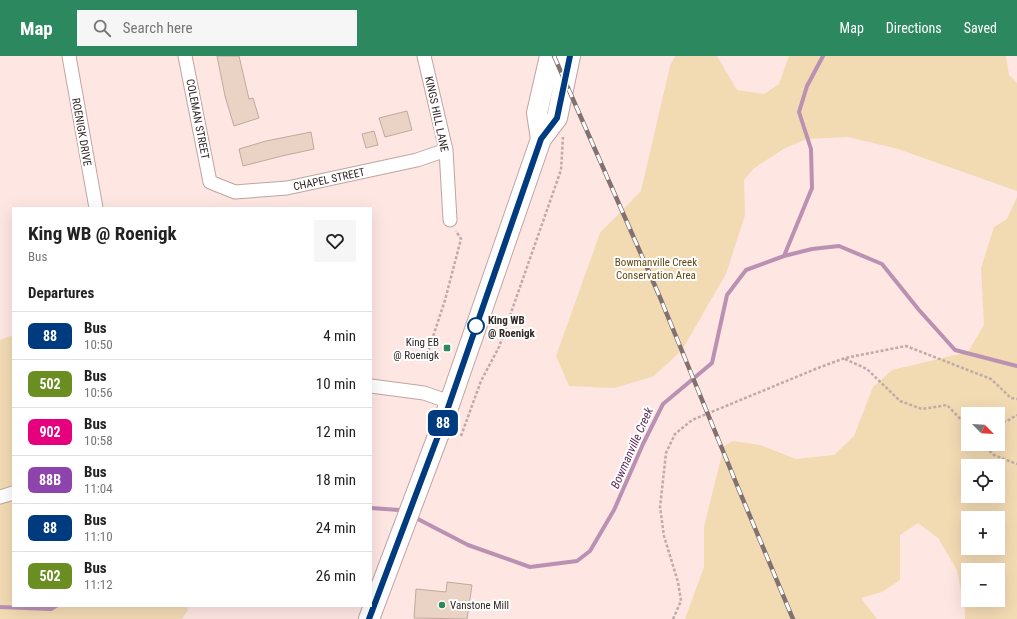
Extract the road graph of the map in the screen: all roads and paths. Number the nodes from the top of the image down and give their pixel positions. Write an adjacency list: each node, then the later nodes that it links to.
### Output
1 (69, 56): 10 (street, ROENIGK DRIVE)
2 (185, 56): 9 (street, COLEMAN STREET)
3 (424, 56): 8 (street, KINGS HILL LANE)
4 (550, 56): 7 (main road)
5 (570, 56): 7 (main road)
6 (563, 136): 20 (path)
7 (541, 139): 16 (main road)
8 (446, 150): 9 (street, CHAPEL STREET); 11 (street, KINGS HILL LANE)
9 (210, 182)
10 (96, 207)
11 (450, 220): 13 (path)
12 (845, 358): 15 (path); 18 (path); 26 (path)
13 (434, 362)
14 (372, 386): 16 (street)
15 (1017, 399)
16 (450, 402): 25 (main road)
17 (1017, 415): 19 (path)
18 (961, 420)
19 (1005, 421)
20 (461, 436)
21 (990, 451): 22 (path)
22 (1017, 464)
23 (12, 493): 24 (street)
24 (0, 497)
25 (369, 619)
26 (673, 619)

